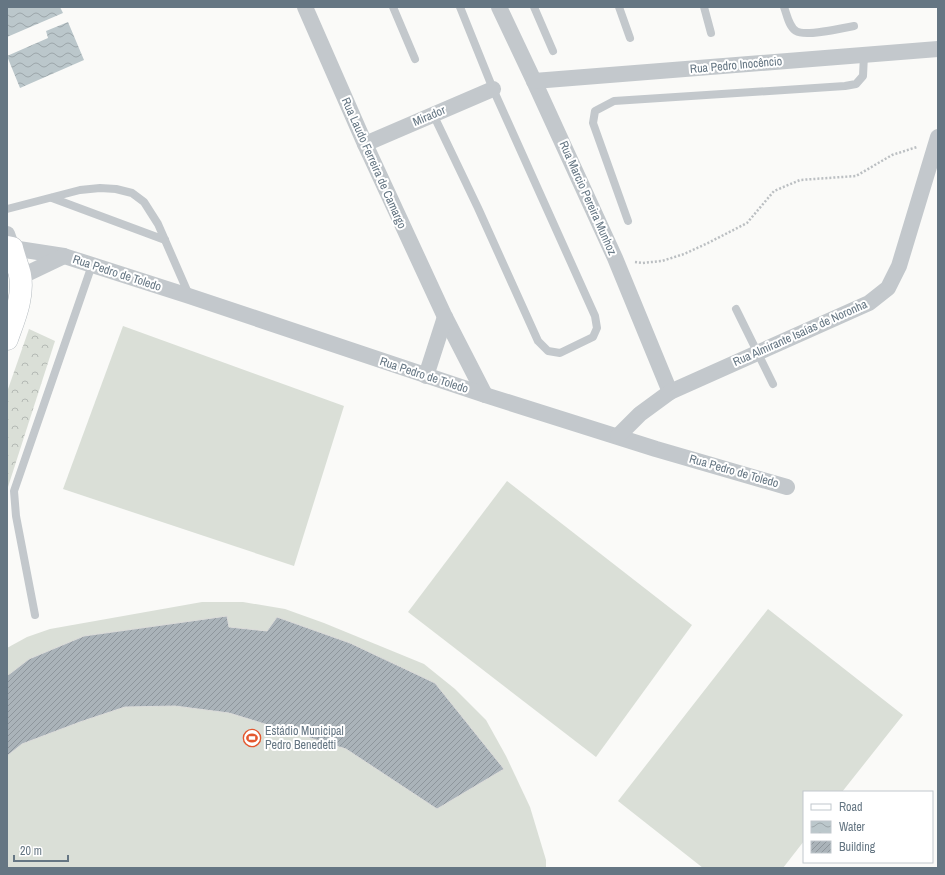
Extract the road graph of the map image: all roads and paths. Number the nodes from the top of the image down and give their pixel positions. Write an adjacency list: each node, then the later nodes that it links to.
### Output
1 (305, 7): 20 (street, Rua Laudo Ferreira de Camargo)
2 (393, 7): 15 (lane)
3 (460, 7): 17 (lane)
4 (498, 7): 16 (street, Rua Marcio Pereira Munhoz)
5 (534, 7): 13 (lane)
6 (619, 7): 11 (lane)
7 (704, 7): 10 (lane)
8 (784, 7): 9 (lane)
9 (854, 26)
10 (711, 33)
11 (630, 38)
12 (938, 49): 14 (street, Rua Pedro Inocêncio)
13 (553, 51)
14 (864, 54): 16 (street, Rua Pedro Inocêncio); 23 (lane)
15 (415, 59)
16 (534, 81): 27 (street, Rua Marcio Pereira Munhoz)
17 (493, 89): 18 (street, Mirador); 18 (lane)
18 (433, 114): 20 (street, Mirador)
19 (937, 139): 27 (path); 34 (street, Rua Almirante Isaías de Noronha)
20 (365, 144): 32 (street, Rua Laudo Ferreira de Camargo)
21 (52, 198): 22 (lane); 24 (lane); 24 (lane)
22 (7, 209)
23 (628, 221)
24 (164, 240): 30 (lane)
25 (9, 243): 26 (street, Rua Pedro de Toledo); 29 (main road)
26 (64, 256): 28 (street, Rua Pedro de Toledo); 29 (street, Rua Pedro de Toledo)
27 (615, 258): 37 (street, Rua Marcio Pereira Munhoz)
28 (92, 265): 30 (street, Rua Pedro de Toledo); 41 (lane)
29 (20, 277): 33 (main road)
30 (189, 296): 35 (street, Rua Pedro de Toledo)
31 (736, 309): 34 (lane)
32 (445, 317): 35 (street); 38 (street, Rua Laudo Ferreira de Camargo)
33 (7, 339)
34 (758, 353): 36 (lane); 37 (street, Rua Almirante Isaías de Noronha)
35 (426, 376): 38 (street, Rua Pedro de Toledo)
36 (773, 384)
37 (670, 392): 39 (street, Rua Almirante Isaías de Noronha)
38 (485, 395): 39 (street, Rua Pedro de Toledo)
39 (618, 436): 40 (street, Rua Pedro de Toledo)
40 (787, 487)
41 (35, 615)

